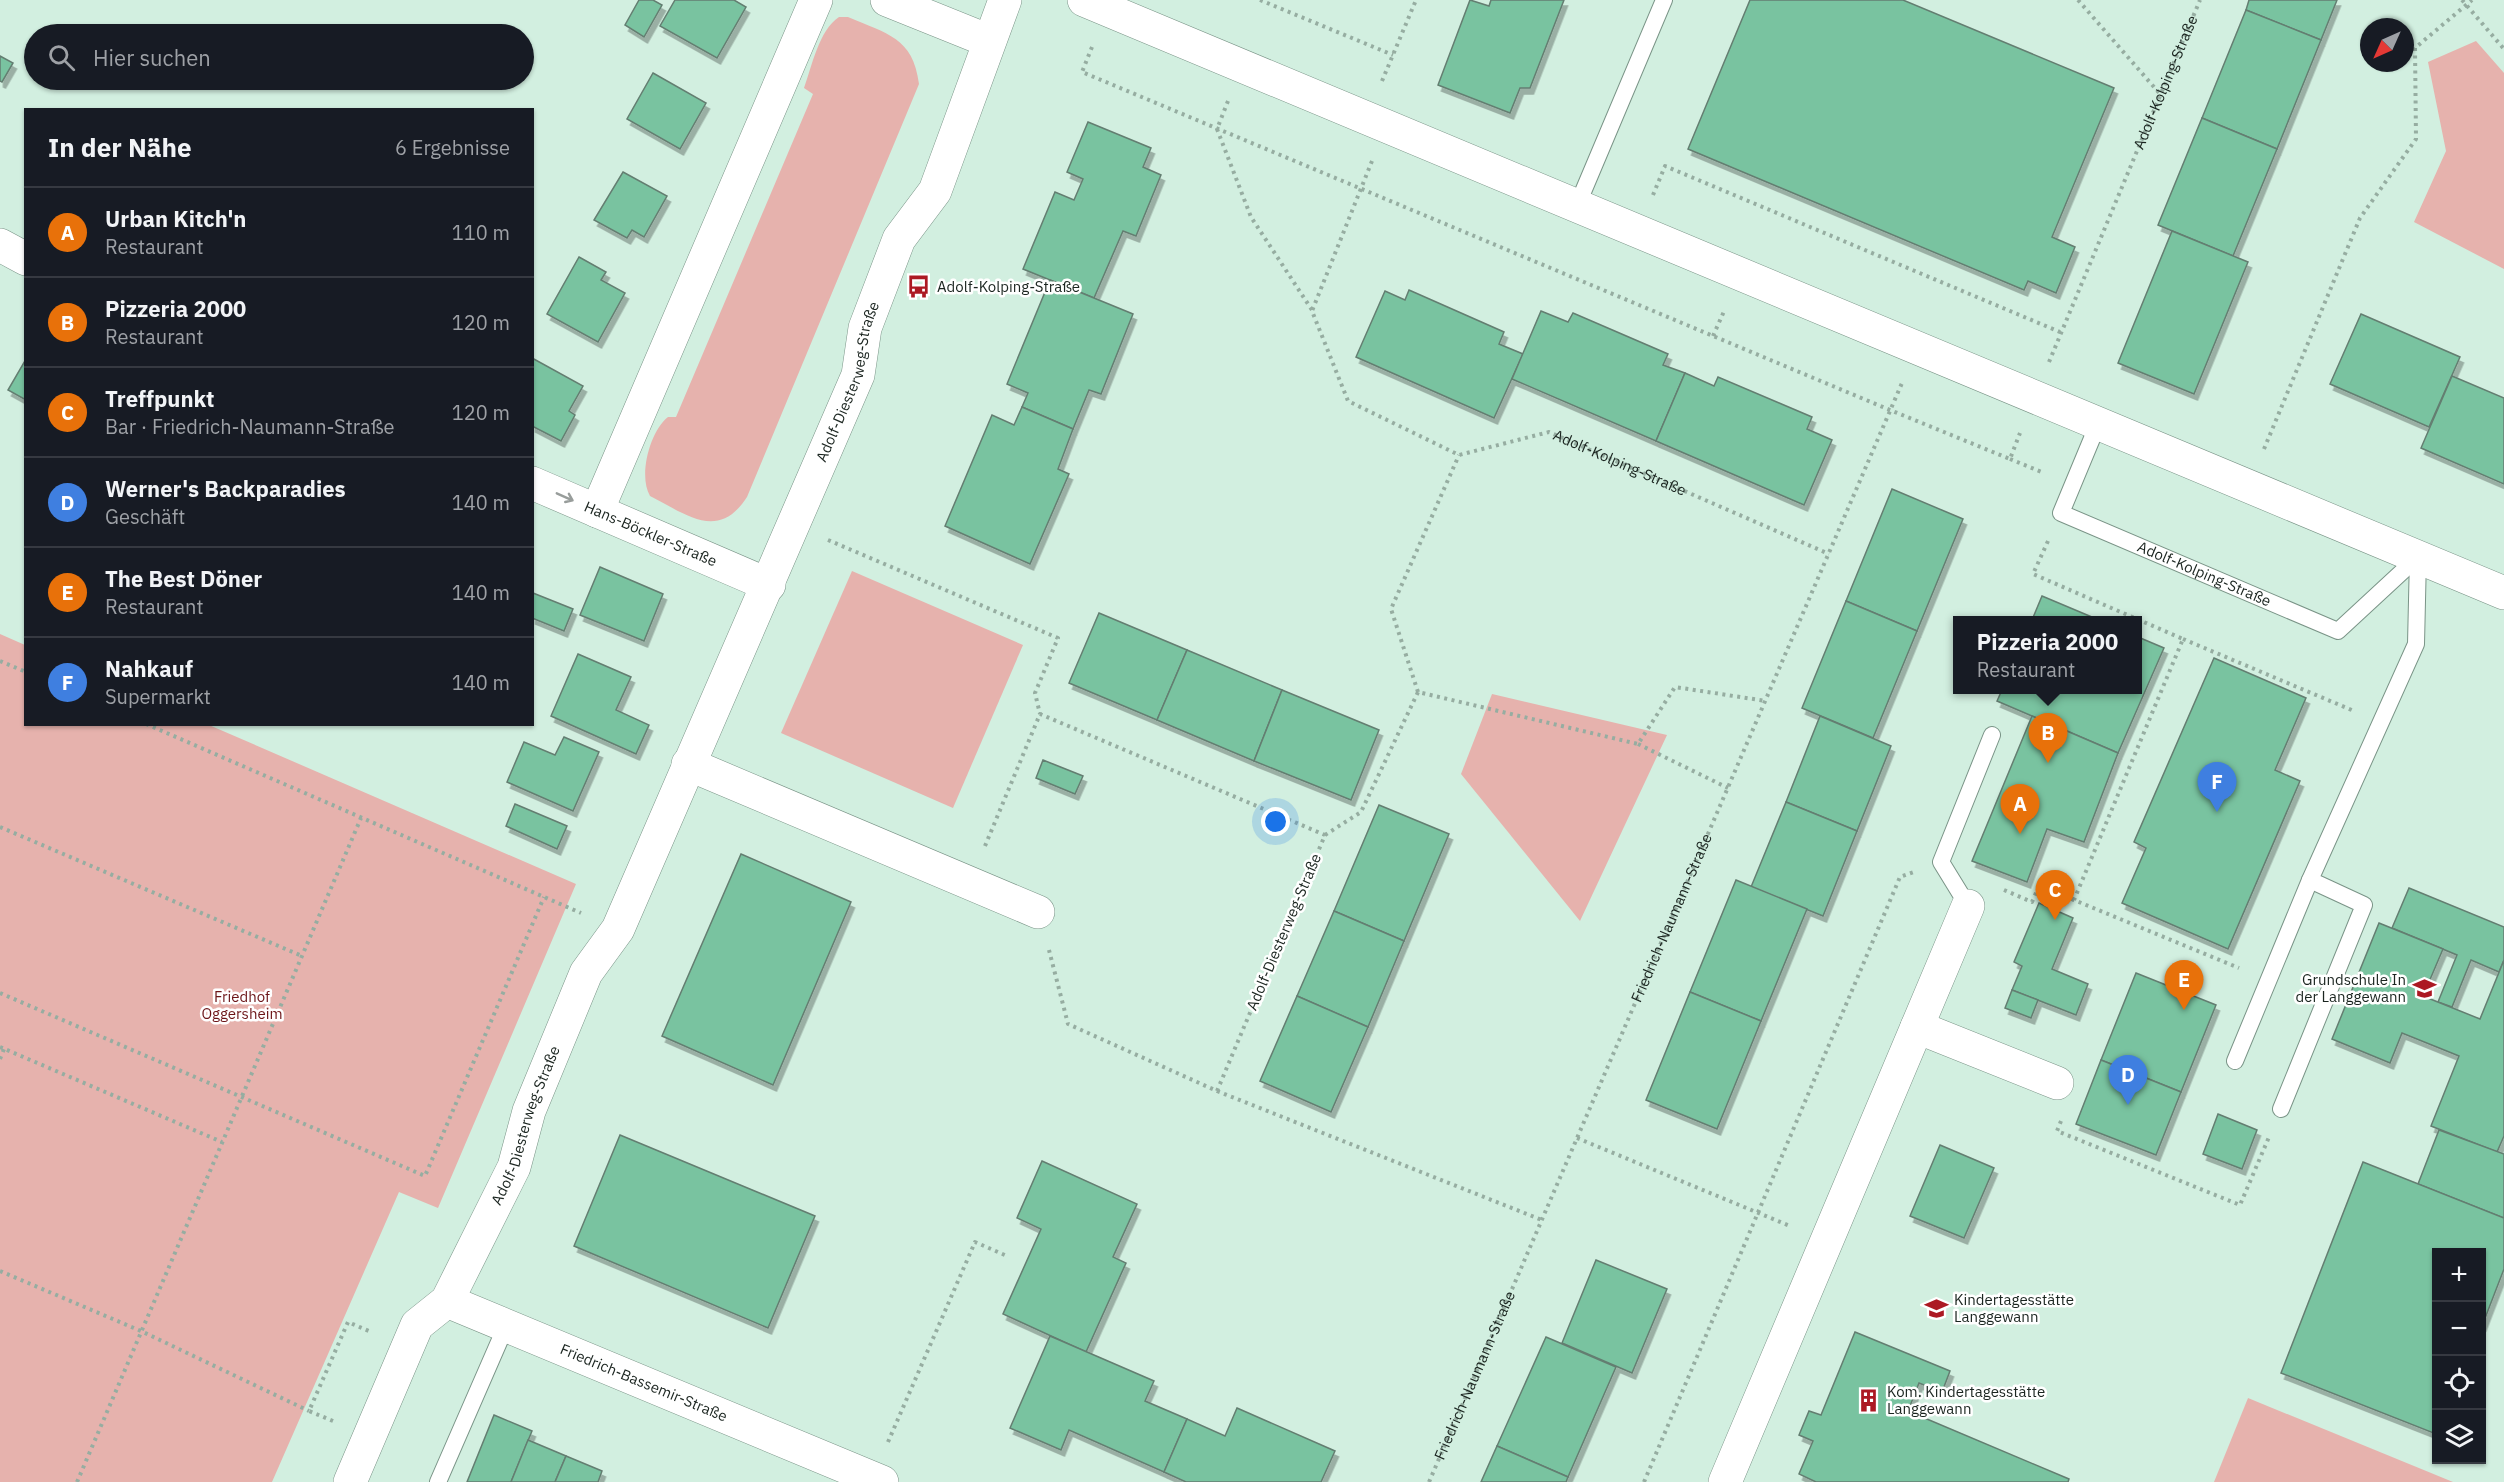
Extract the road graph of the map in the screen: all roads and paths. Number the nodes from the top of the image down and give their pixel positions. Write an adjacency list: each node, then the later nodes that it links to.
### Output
1 (816, 0): 33 (street)
2 (887, 0): 13 (street)
3 (1005, 0): 13 (street, Adolf-Diesterweg-Straße)
4 (1260, 0): 15 (path)
5 (1416, 0): 15 (path)
6 (1664, 0): 20 (lane)
7 (2078, 0): 16 (path)
8 (2200, 0): 16 (path, Adolf-Kolping-Straße)
9 (2462, 0): 12 (path)
10 (2472, 0): 12 (path)
11 (1095, 5): 17 (street); 18 (path)
12 (2466, 5): 14 (path); 32 (path)
13 (989, 41): 35 (street, Adolf-Diesterweg-Straße)
14 (2504, 50)
15 (1392, 55): 17 (path)
16 (2161, 95): 25 (path, Adolf-Kolping-Straße)
17 (1377, 122): 19 (path); 20 (street)
18 (1217, 129): 19 (path); 24 (path)
19 (1361, 189): 24 (path); 28 (path)
20 (1577, 206): 21 (street)
21 (1638, 231): 25 (path); 26 (street)
22 (0, 245): 23 (street)
23 (24, 258)
24 (1312, 311): 30 (path)
25 (2060, 332): 27 (path, Adolf-Kolping-Straße)
26 (1918, 349): 27 (street); 28 (path)
27 (2035, 397): 28 (path, Adolf-Kolping-Straße); 29 (street)
28 (1890, 410): 36 (path)
29 (2098, 424): 32 (street); 34 (lane)
30 (1459, 455): 36 (path, Adolf-Kolping-Straße); 45 (path)
31 (534, 484): 33 (street, Hans-Böckler-Straße, one-way to 33)
32 (2248, 486): 37 (street)
33 (597, 511): 38 (street, Hans-Böckler-Straße)
34 (2061, 513): 37 (lane, Adolf-Kolping-Straße); 40 (path)
35 (794, 525): 38 (street, Adolf-Diesterweg-Straße); 47 (path)
36 (1829, 554): 46 (path)
37 (2418, 557): 39 (street); 48 (lane)
38 (769, 585): 52 (street, Adolf-Diesterweg-Straße)
39 (2504, 593)
40 (2130, 616)
41 (2142, 621): 42 (path)
42 (2183, 639): 48 (path); 62 (path)
43 (0, 661): 44 (path)
44 (24, 671)
45 (1418, 692): 51 (path); 56 (path)
46 (1766, 701): 51 (path); 53 (path, Friedrich-Naumann-Straße)
47 (1040, 714): 56 (path, Adolf-Diesterweg-Straße); 59 (path)
48 (2381, 722): 58 (lane)
49 (151, 726): 54 (path)
50 (1992, 735): 57 (lane)
51 (1638, 744): 53 (path)
52 (688, 764): 59 (street); 65 (street, Adolf-Diesterweg-Straße)
53 (1728, 788): 77 (path, Friedrich-Naumann-Straße)
54 (361, 818): 61 (path); 66 (path)
55 (0, 827): 66 (path)
56 (1325, 835): 74 (path, Adolf-Diesterweg-Straße)
57 (1941, 862): 63 (lane); 79 (path)
58 (2310, 880): 67 (lane); 76 (lane)
59 (969, 883): 64 (street)
60 (2002, 889): 62 (path)
61 (544, 897): 65 (path); 75 (path)
62 (2074, 900): 67 (path)
63 (1968, 906): 69 (street)
64 (1038, 912): 74 (path)
65 (618, 929): 84 (street, Adolf-Diesterweg-Straße)
66 (302, 956): 75 (path)
67 (2268, 980): 72 (lane)
68 (0, 993): 75 (path)
69 (1917, 1027): 73 (street); 81 (street)
70 (2, 1048): 71 (path); 78 (path)
71 (0, 1059)
72 (2235, 1061)
73 (2057, 1083): 76 (path)
74 (1217, 1091): 80 (path)
75 (242, 1097): 78 (path)
76 (2281, 1109)
77 (1577, 1138): 79 (path); 80 (path, Friedrich-Naumann-Straße)
78 (222, 1142): 86 (path)
79 (1758, 1213): 81 (path); 96 (path)
80 (1542, 1220): 95 (path, Friedrich-Naumann-Straße)
81 (1826, 1242): 97 (street)
82 (1007, 1256): 91 (path)
83 (0, 1271): 86 (path)
84 (447, 1300): 85 (street, Friedrich-Bassemir-Straße); 87 (street, Adolf-Diesterweg-Straße)
85 (506, 1326): 90 (street, Friedrich-Bassemir-Straße); 94 (lane)
86 (141, 1331): 88 (path); 93 (path)
87 (407, 1348): 88 (path); 89 (street, Adolf-Diesterweg-Straße)
88 (309, 1411): 89 (path)
89 (369, 1437): 92 (street, Adolf-Diesterweg-Straße)
90 (838, 1474): 91 (street, Friedrich-Bassemir-Straße)
91 (877, 1480)
92 (353, 1481)
93 (77, 1482)
94 (438, 1482)
95 (1429, 1482)
96 (1644, 1482)
97 (1725, 1482)

